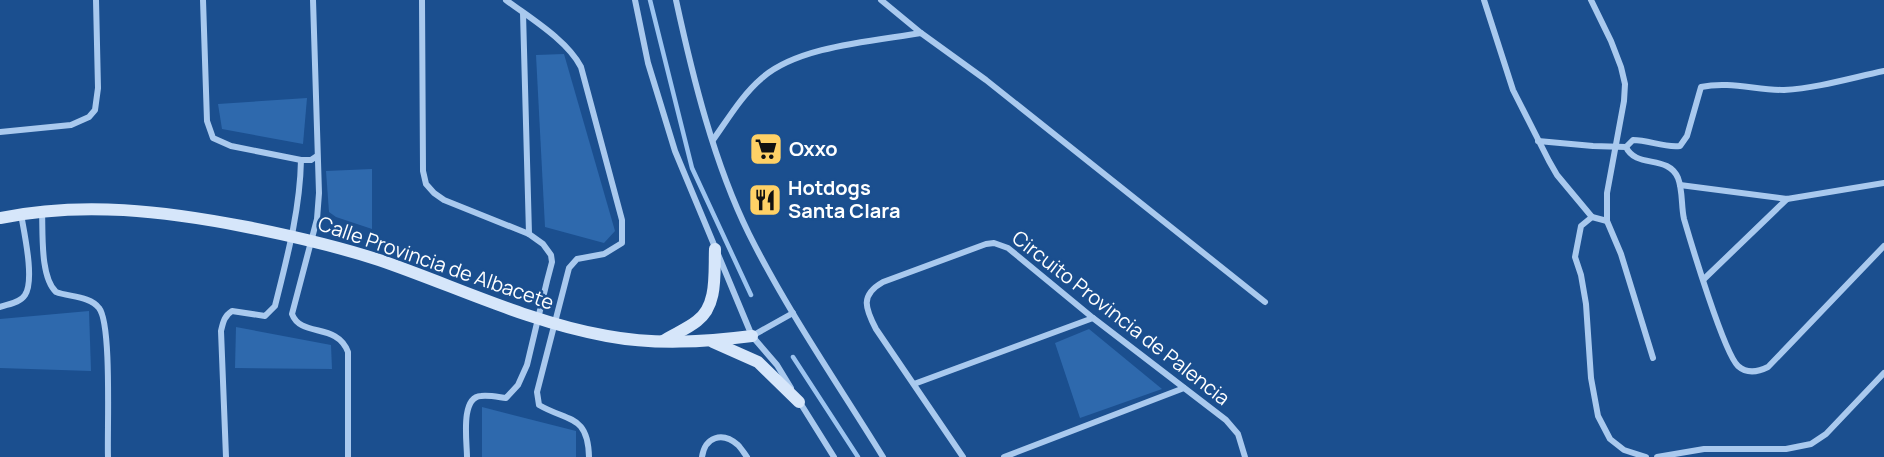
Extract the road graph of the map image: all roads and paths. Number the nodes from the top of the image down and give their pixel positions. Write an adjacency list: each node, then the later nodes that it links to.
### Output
1 (96, 0): 14 (street)
2 (203, 0): 20 (street)
3 (313, 0): 19 (street)
4 (423, 0): 29 (street)
5 (506, 0): 11 (street)
6 (636, 0): 33 (street)
7 (676, 0): 15 (street)
8 (881, 0): 12 (street)
9 (1484, 0): 16 (street)
10 (1591, 0): 17 (street)
11 (523, 13): 29 (street); 40 (street)
12 (921, 33): 15 (street); 35 (street)
13 (1884, 70): 18 (street)
14 (0, 132)
15 (713, 140): 37 (street)
16 (1538, 141): 17 (street); 26 (street)
17 (1616, 146): 18 (street); 28 (street)
18 (1626, 147): 22 (street)
19 (318, 156): 20 (street); 31 (street)
20 (301, 160): 30 (street)
21 (1884, 183): 23 (street)
22 (1680, 185): 23 (street); 34 (street)
23 (1787, 199): 34 (street)
24 (42, 211): 25 (street, Calle Provincia de Albacete); 30 (street, Calle Provincia de Albacete); 49 (street)
25 (21, 214): 27 (street, Calle Provincia de Albacete); 36 (street)
26 (1592, 217): 28 (street); 61 (street)
27 (0, 218)
28 (1607, 221): 44 (street)
29 (529, 234): 39 (street)
30 (291, 236): 31 (street, Calle Provincia de Albacete); 50 (street)
31 (311, 240): 39 (street, Calle Provincia de Albacete); 51 (street)
32 (1884, 246): 34 (street)
33 (715, 249): 41 (street); 43 (street)
34 (1704, 279)
35 (1265, 302)
36 (0, 307)
37 (793, 313): 41 (street); 57 (street)
38 (1093, 318): 46 (street); 46 (street, Circuito Provincia de Palencia); 47 (street, Circuito Provincia de Palencia)
39 (538, 319): 40 (street, Calle Provincia de Albacete); 52 (street)
40 (554, 323): 43 (street, Calle Provincia de Albacete); 53 (street)
41 (752, 336): 42 (street, Calle Provincia de Albacete); 48 (street)
42 (712, 341): 43 (street, Calle Provincia de Albacete); 48 (street)
43 (661, 342)
44 (1653, 358)
45 (1884, 373): 62 (street)
46 (914, 384): 58 (street, Circuito Provincia de Palencia)
47 (1184, 388): 59 (street); 60 (street, Circuito Provincia de Palencia)
48 (799, 402): 56 (street)
49 (108, 457)
50 (225, 457)
51 (348, 457)
52 (467, 457)
53 (589, 457)
54 (702, 457): 55 (street)
55 (747, 457)
56 (834, 457)
57 (883, 457)
58 (963, 457)
59 (1004, 457)
60 (1245, 457)
61 (1646, 457)
62 (1657, 457)

